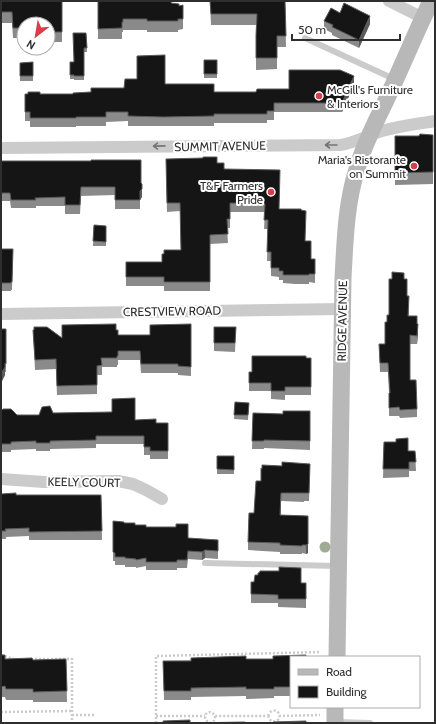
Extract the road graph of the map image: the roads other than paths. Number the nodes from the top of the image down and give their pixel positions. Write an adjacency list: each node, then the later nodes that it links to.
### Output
1 (389, 1): 3 (street)
2 (431, 1): 3 (main road, RIDGE AVENUE)
3 (423, 18): 5 (main road, RIDGE AVENUE)
4 (305, 38): 5 (lane)
5 (395, 80): 7 (main road, RIDGE AVENUE)
6 (435, 121): 7 (street, SUMMIT AVENUE)
7 (369, 136): 8 (street, SUMMIT AVENUE, one-way to 8); 9 (main road, RIDGE AVENUE)
8 (1, 148)
9 (342, 309): 10 (street, CRESTVIEW ROAD); 14 (main road, RIDGE AVENUE)
10 (1, 314)
11 (1, 479): 12 (street, KEELY COURT)
12 (162, 499)
13 (205, 563): 14 (lane)
14 (339, 566): 15 (main road, RIDGE AVENUE)
15 (329, 654)
16 (331, 717): 17 (lane)
17 (370, 723)

